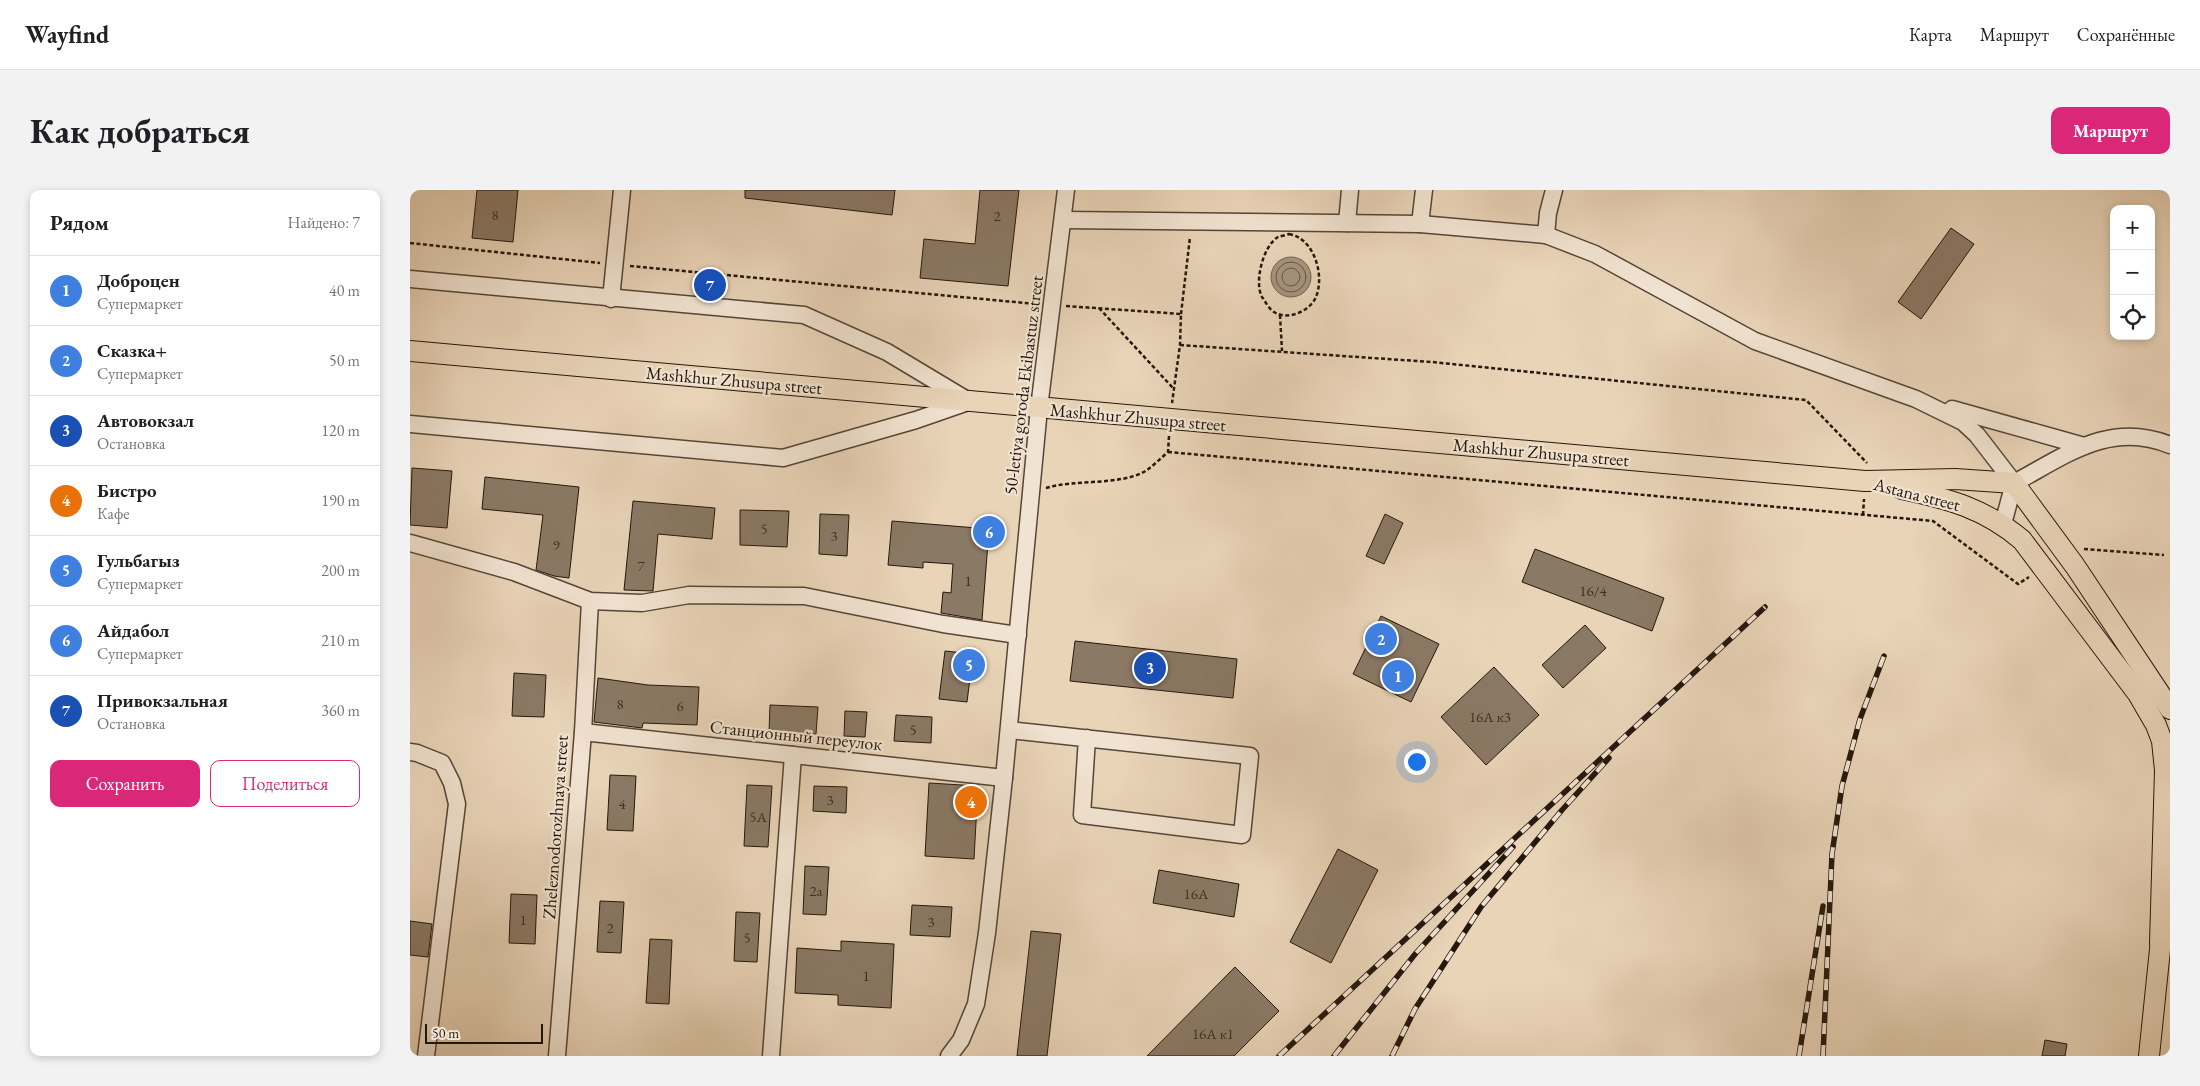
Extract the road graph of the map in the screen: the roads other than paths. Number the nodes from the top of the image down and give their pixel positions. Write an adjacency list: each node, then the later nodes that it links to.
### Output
1 (622, 190): 11 (street)
2 (1066, 190): 6 (street, 50-letiya goroda Ekibastuz street)
3 (1350, 190): 7 (street)
4 (1424, 190): 8 (street)
5 (1554, 190): 9 (street)
6 (1064, 220): 7 (street); 15 (street, 50-letiya goroda Ekibastuz street)
7 (1348, 223): 8 (street)
8 (1420, 224): 9 (street)
9 (1546, 235): 13 (street)
10 (410, 280): 11 (street)
11 (611, 299): 14 (street)
12 (410, 351): 14 (main road, Mashkhur Zhusupa street)
13 (1916, 399): 18 (street); 20 (street)
14 (968, 401): 15 (main road, Mashkhur Zhusupa street); 16 (street)
15 (1039, 408): 19 (main road, Mashkhur Zhusupa street); 24 (street, 50-letiya goroda Ekibastuz street)
16 (410, 424)
17 (2170, 445): 18 (street)
18 (2084, 446): 20 (street)
19 (1866, 481): 20 (main road, Astana street); 21 (main road, Astana street)
20 (2014, 484): 21 (street); 26 (main road)
21 (2003, 524): 25 (main road, Astana street)
22 (410, 543): 23 (street)
23 (590, 602): 24 (street); 28 (street, Zheleznodorozhnaya street)
24 (1018, 635): 27 (street, 50-letiya goroda Ekibastuz street)
25 (2138, 694): 26 (street); 34 (main road, Astana street)
26 (2167, 698)
27 (1009, 730): 29 (street); 32 (street, 50-letiya goroda Ekibastuz street)
28 (583, 732): 31 (street, Станционный переулок); 36 (street, Zheleznodorozhnaya street)
29 (1087, 738): 29 (street)
30 (410, 752): 35 (street)
31 (793, 755): 32 (street, Станционный переулок); 37 (street)
32 (1004, 778): 38 (street, 50-letiya goroda Ekibastuz street)
33 (2170, 873): 34 (main road, Astana street)
34 (2160, 943): 39 (main road, Astana street)
35 (426, 1056)
36 (557, 1056)
37 (771, 1056)
38 (949, 1056)
39 (2149, 1056)

